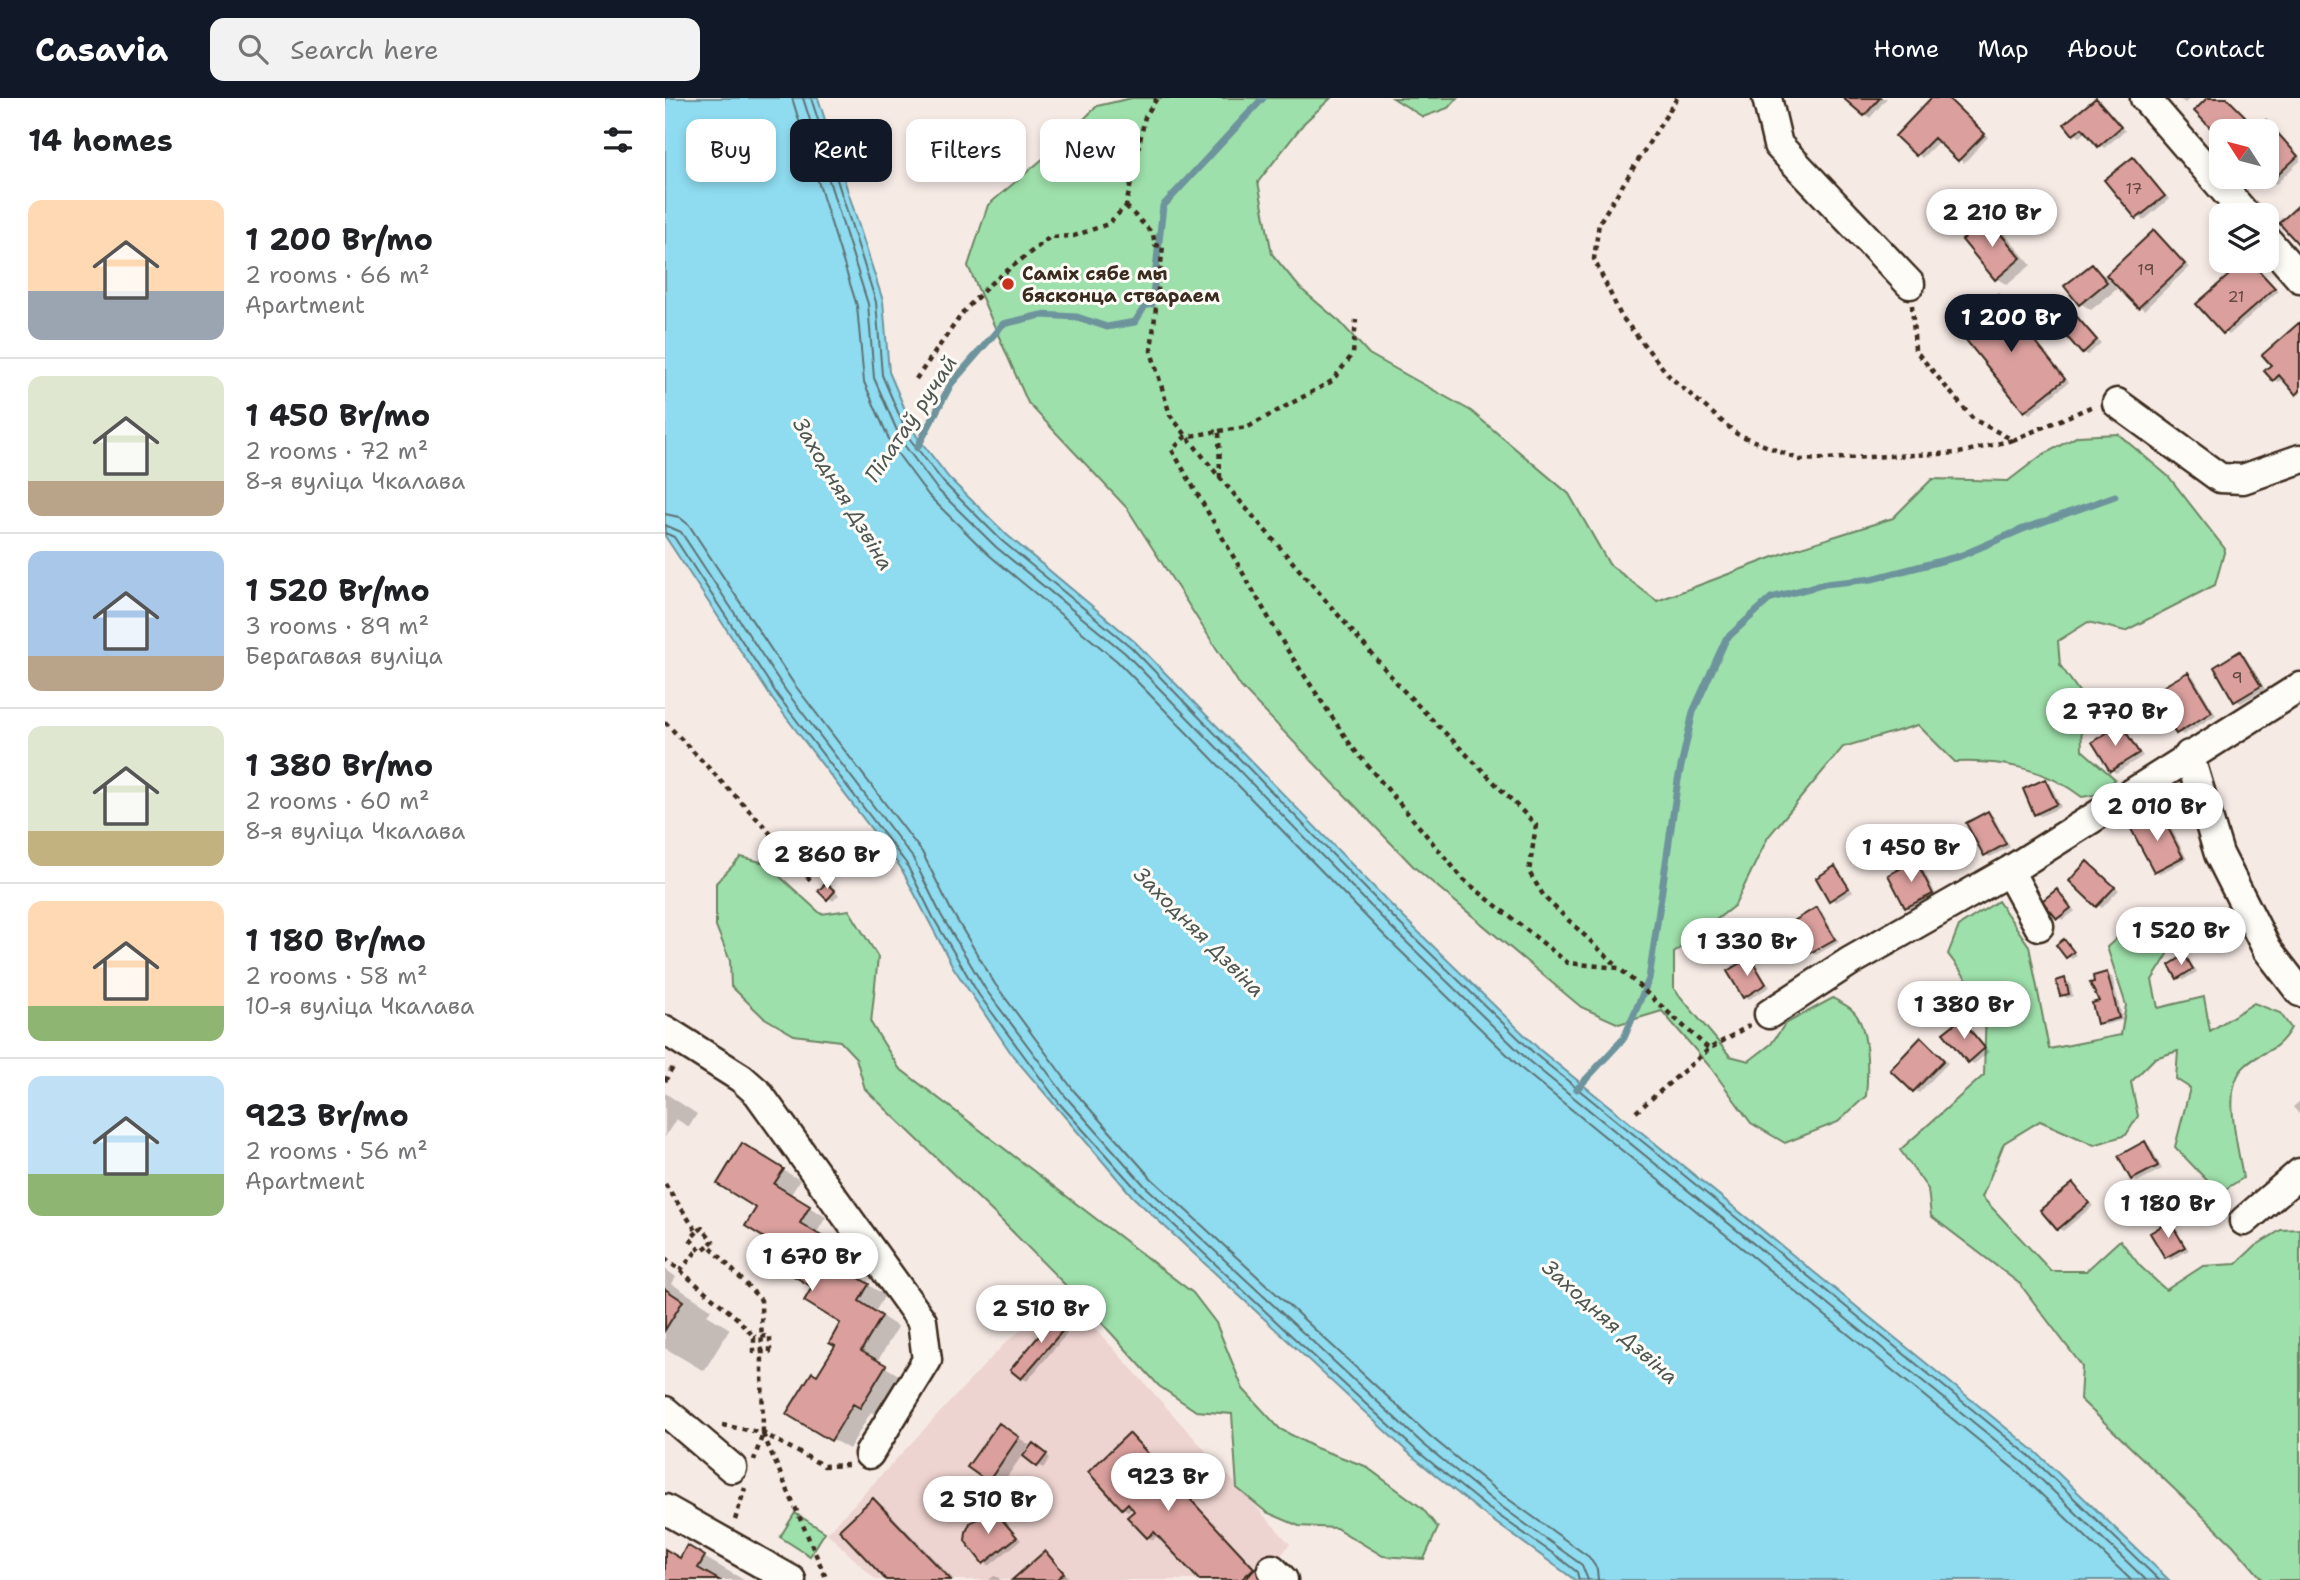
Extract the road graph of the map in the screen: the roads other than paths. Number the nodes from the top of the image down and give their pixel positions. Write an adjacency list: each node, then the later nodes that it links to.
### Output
1 (1767, 98): 6 (street)
2 (2145, 98): 3 (street)
3 (2236, 203)
4 (2279, 254): 5 (street)
5 (2300, 278)
6 (1910, 284)
7 (2117, 402): 8 (street)
8 (2300, 459)
9 (2300, 687): 10 (street)
10 (2189, 755): 11 (street); 13 (street)
11 (2009, 871): 12 (street); 14 (street)
12 (2039, 926)
13 (2300, 992)
14 (1769, 1014)
15 (665, 1030): 19 (street)
16 (2300, 1173): 17 (street)
17 (2244, 1220)
18 (674, 1427): 20 (street)
19 (862, 1456)
20 (743, 1474)
21 (665, 1509): 22 (street)
22 (791, 1580)

